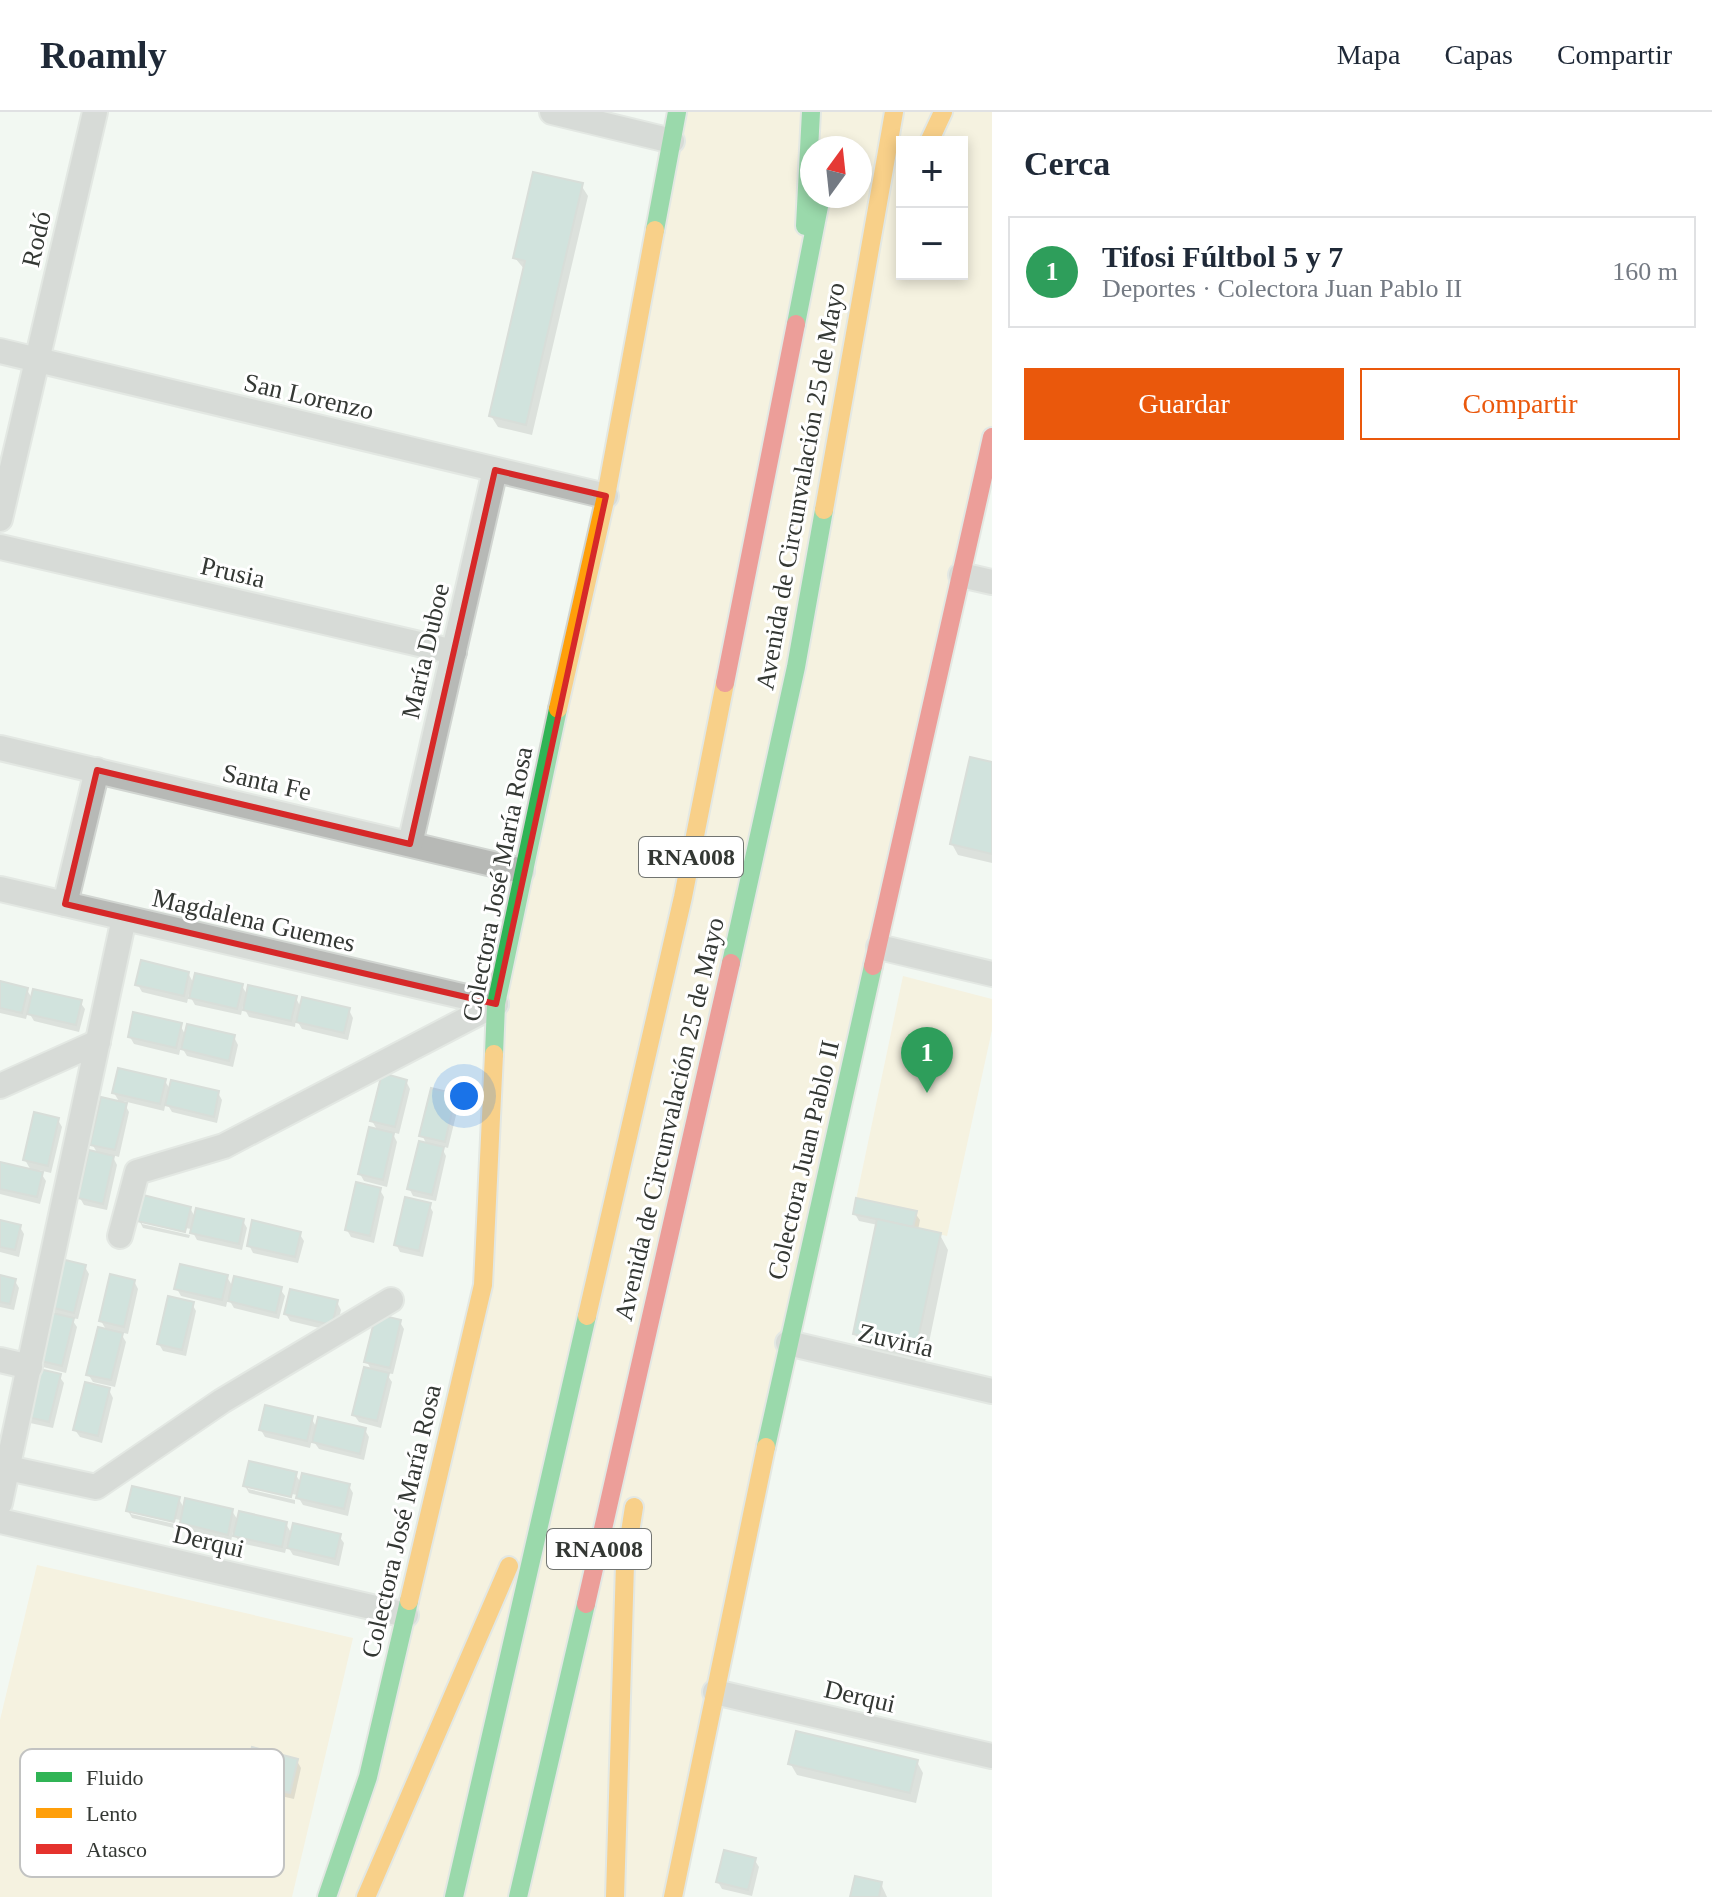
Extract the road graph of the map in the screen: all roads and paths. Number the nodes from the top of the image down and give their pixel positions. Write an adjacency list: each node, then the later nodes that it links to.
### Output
1 (95, 112): 14 (street, Rodó)
2 (552, 112): 8 (street)
3 (677, 112): 8 (main road, Colectora José María Rosa)
4 (811, 112): 11 (main road)
5 (894, 112): 12 (main road, Avenida de Circunvalación 25 de Mayo / RNA008)
6 (943, 112): 7 (main road)
7 (932, 136)
8 (672, 141): 17 (main road, Colectora José María Rosa)
9 (819, 208): 11 (main road, Avenida de Circunvalación 25 de Mayo / RNA008)
10 (893, 235): 12 (main road)
11 (801, 299): 42 (main road, Avenida de Circunvalación 25 de Mayo / RNA008)
12 (853, 339): 35 (main road, Avenida de Circunvalación 25 de Mayo / RNA008)
13 (0, 351): 14 (street, San Lorenzo)
14 (36, 360): 16 (street, San Lorenzo); 18 (street, Rodó)
15 (992, 437): 20 (main road, Colectora Juan Pablo II)
16 (495, 470): 17 (street, San Lorenzo); 22 (street, María Duboe)
17 (606, 496): 26 (main road, Colectora José María Rosa)
18 (0, 519)
19 (0, 547): 22 (street, Prusia)
20 (961, 575): 21 (street); 30 (main road, Colectora Juan Pablo II)
21 (992, 582)
22 (454, 652): 25 (street, María Duboe)
23 (0, 748): 24 (street, Santa Fe)
24 (97, 770): 25 (street, Santa Fe); 28 (street)
25 (410, 844): 26 (street, Santa Fe)
26 (522, 871): 32 (main road, Colectora José María Rosa)
27 (0, 889): 28 (street, Magdalena Guemes)
28 (65, 904): 29 (street, Magdalena Guemes)
29 (124, 918): 32 (street, Magdalena Guemes); 33 (street)
30 (879, 947): 31 (street); 38 (main road, Colectora Juan Pablo II)
31 (992, 974)
32 (496, 1004): 36 (street); 48 (main road, Colectora José María Rosa)
33 (98, 1042): 34 (street); 40 (street)
34 (0, 1086)
35 (679, 1201): 43 (main road); 54 (main road, Avenida de Circunvalación 25 de Mayo / RNA008)
36 (120, 1236)
37 (391, 1300): 44 (street)
38 (788, 1343): 41 (street, Zuviría); 49 (main road, Colectora Juan Pablo II)
39 (0, 1360): 40 (street)
40 (30, 1367): 44 (street)
41 (992, 1391)
42 (566, 1411): 52 (main road); 53 (main road, Avenida de Circunvalación 25 de Mayo / RNA008)
43 (644, 1438)
44 (8, 1468): 46 (street)
45 (637, 1485): 55 (main road)
46 (0, 1503)
47 (0, 1521): 48 (street, Derqui)
48 (406, 1615): 51 (main road, Colectora José María Rosa)
49 (715, 1692): 50 (street, Derqui); 56 (main road, Colectora Juan Pablo II)
50 (992, 1756)
51 (327, 1897)
52 (366, 1897)
53 (454, 1897)
54 (518, 1897)
55 (615, 1897)
56 (673, 1897)

